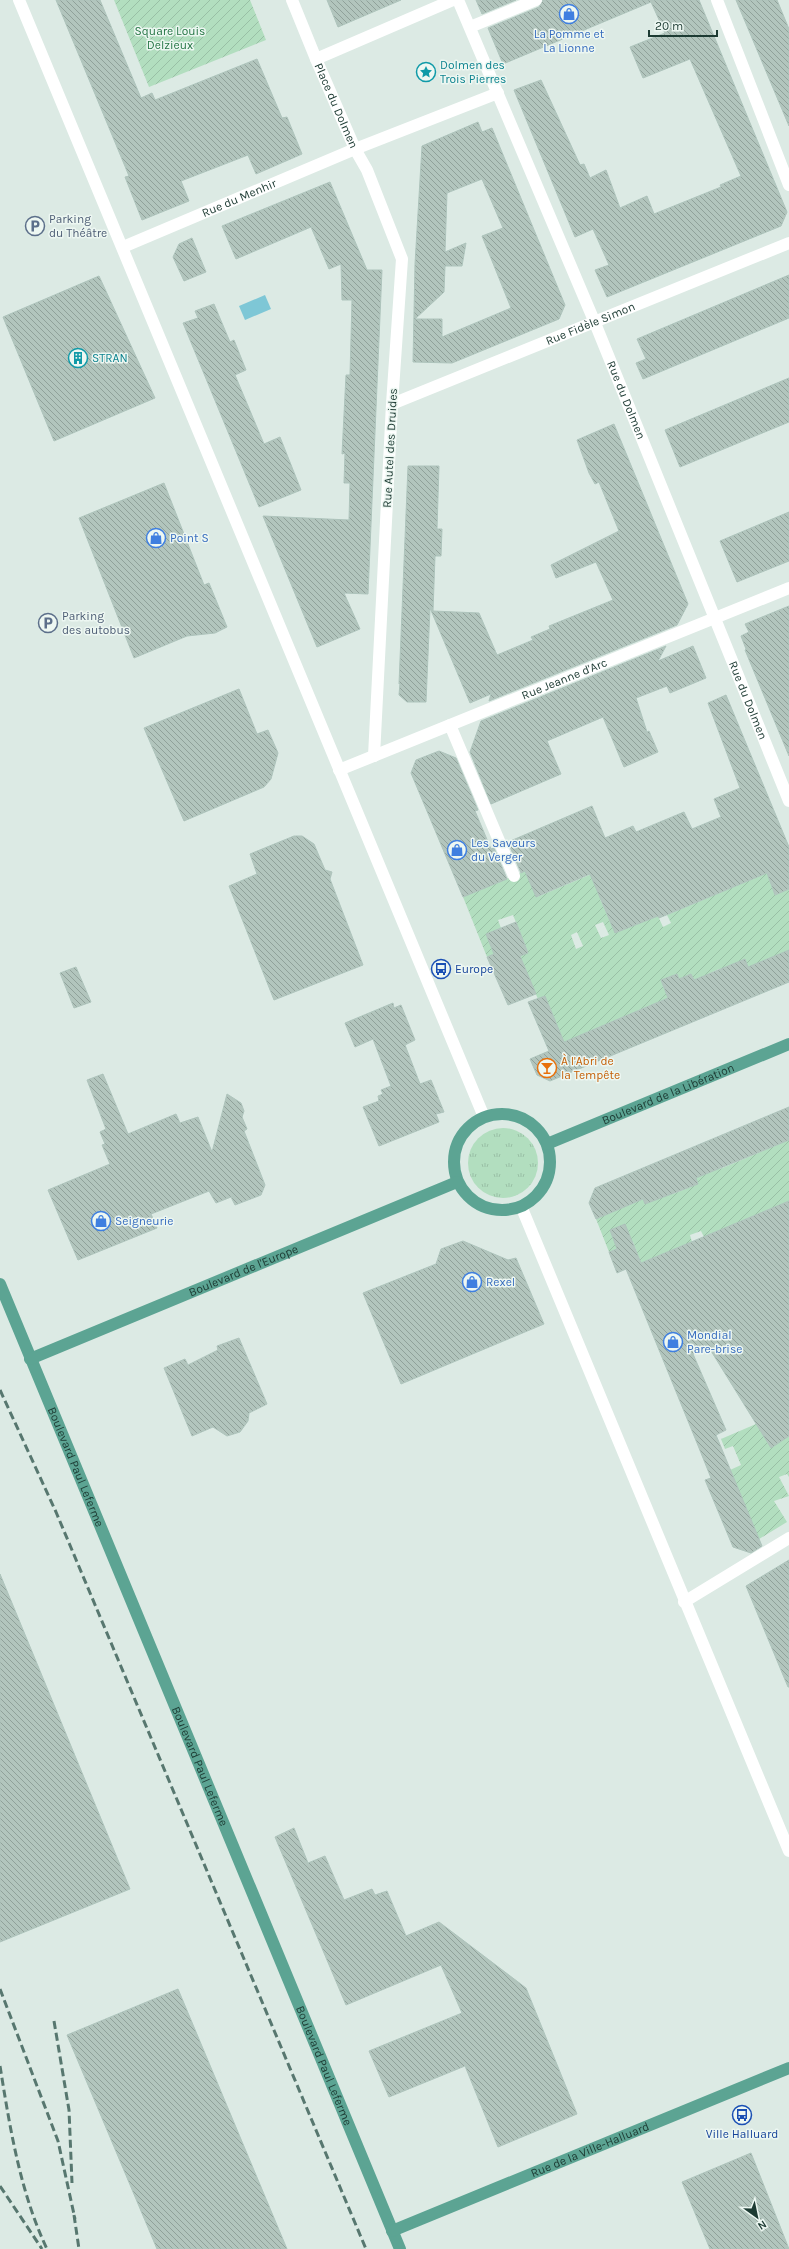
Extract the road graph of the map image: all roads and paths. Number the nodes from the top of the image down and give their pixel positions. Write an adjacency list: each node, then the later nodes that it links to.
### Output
1 (19, 0): 13 (street)
2 (292, 0): 8 (street)
3 (453, 0): 8 (street, Place du Dolmen)
4 (458, 0): 7 (street, Rue du Dolmen)
5 (536, 0): 7 (street)
6 (717, 0): 11 (street)
7 (470, 27): 9 (street, Rue du Dolmen)
8 (316, 59): 10 (street, Place du Dolmen)
9 (498, 92): 10 (street, Place du Dolmen); 14 (street, Rue du Dolmen)
10 (355, 149): 13 (street, Rue du Menhir); 15 (street, Rue Autel des Druides)
11 (789, 185)
12 (789, 243): 14 (street, Rue Fidèle Simon)
13 (123, 247): 20 (street)
14 (595, 323): 15 (street, Rue Fidèle Simon); 17 (street, Rue du Dolmen)
15 (392, 404): 19 (street, Rue Autel des Druides)
16 (789, 588): 17 (street, Rue Jeanne d'Arc)
17 (713, 618): 18 (street, Rue Jeanne d'Arc); 21 (street, Rue du Dolmen)
18 (450, 725): 19 (street, Rue Jeanne d'Arc); 22 (street)
19 (374, 756): 20 (street, Rue Jeanne d'Arc)
20 (339, 770): 24 (street)
21 (789, 802)
22 (514, 876)
23 (789, 1044): 25 (main road, Boulevard de la Libération)
24 (484, 1117): 25 (main road); 26 (main road)
25 (547, 1144): 27 (main road)
26 (458, 1182): 27 (main road); 29 (main road, Boulevard de l'Europe)
27 (521, 1206): 31 (street)
28 (0, 1284): 29 (main road, Boulevard Paul Leferme)
29 (30, 1359): 35 (main road, Boulevard Paul Leferme)
30 (789, 1538): 31 (street)
31 (684, 1602): 32 (street)
32 (786, 1834): 33 (street)
33 (789, 1851)
34 (789, 2068): 35 (main road, Rue de la Ville-Halluard)
35 (392, 2231): 36 (main road, Boulevard Paul Leferme)
36 (400, 2249)

